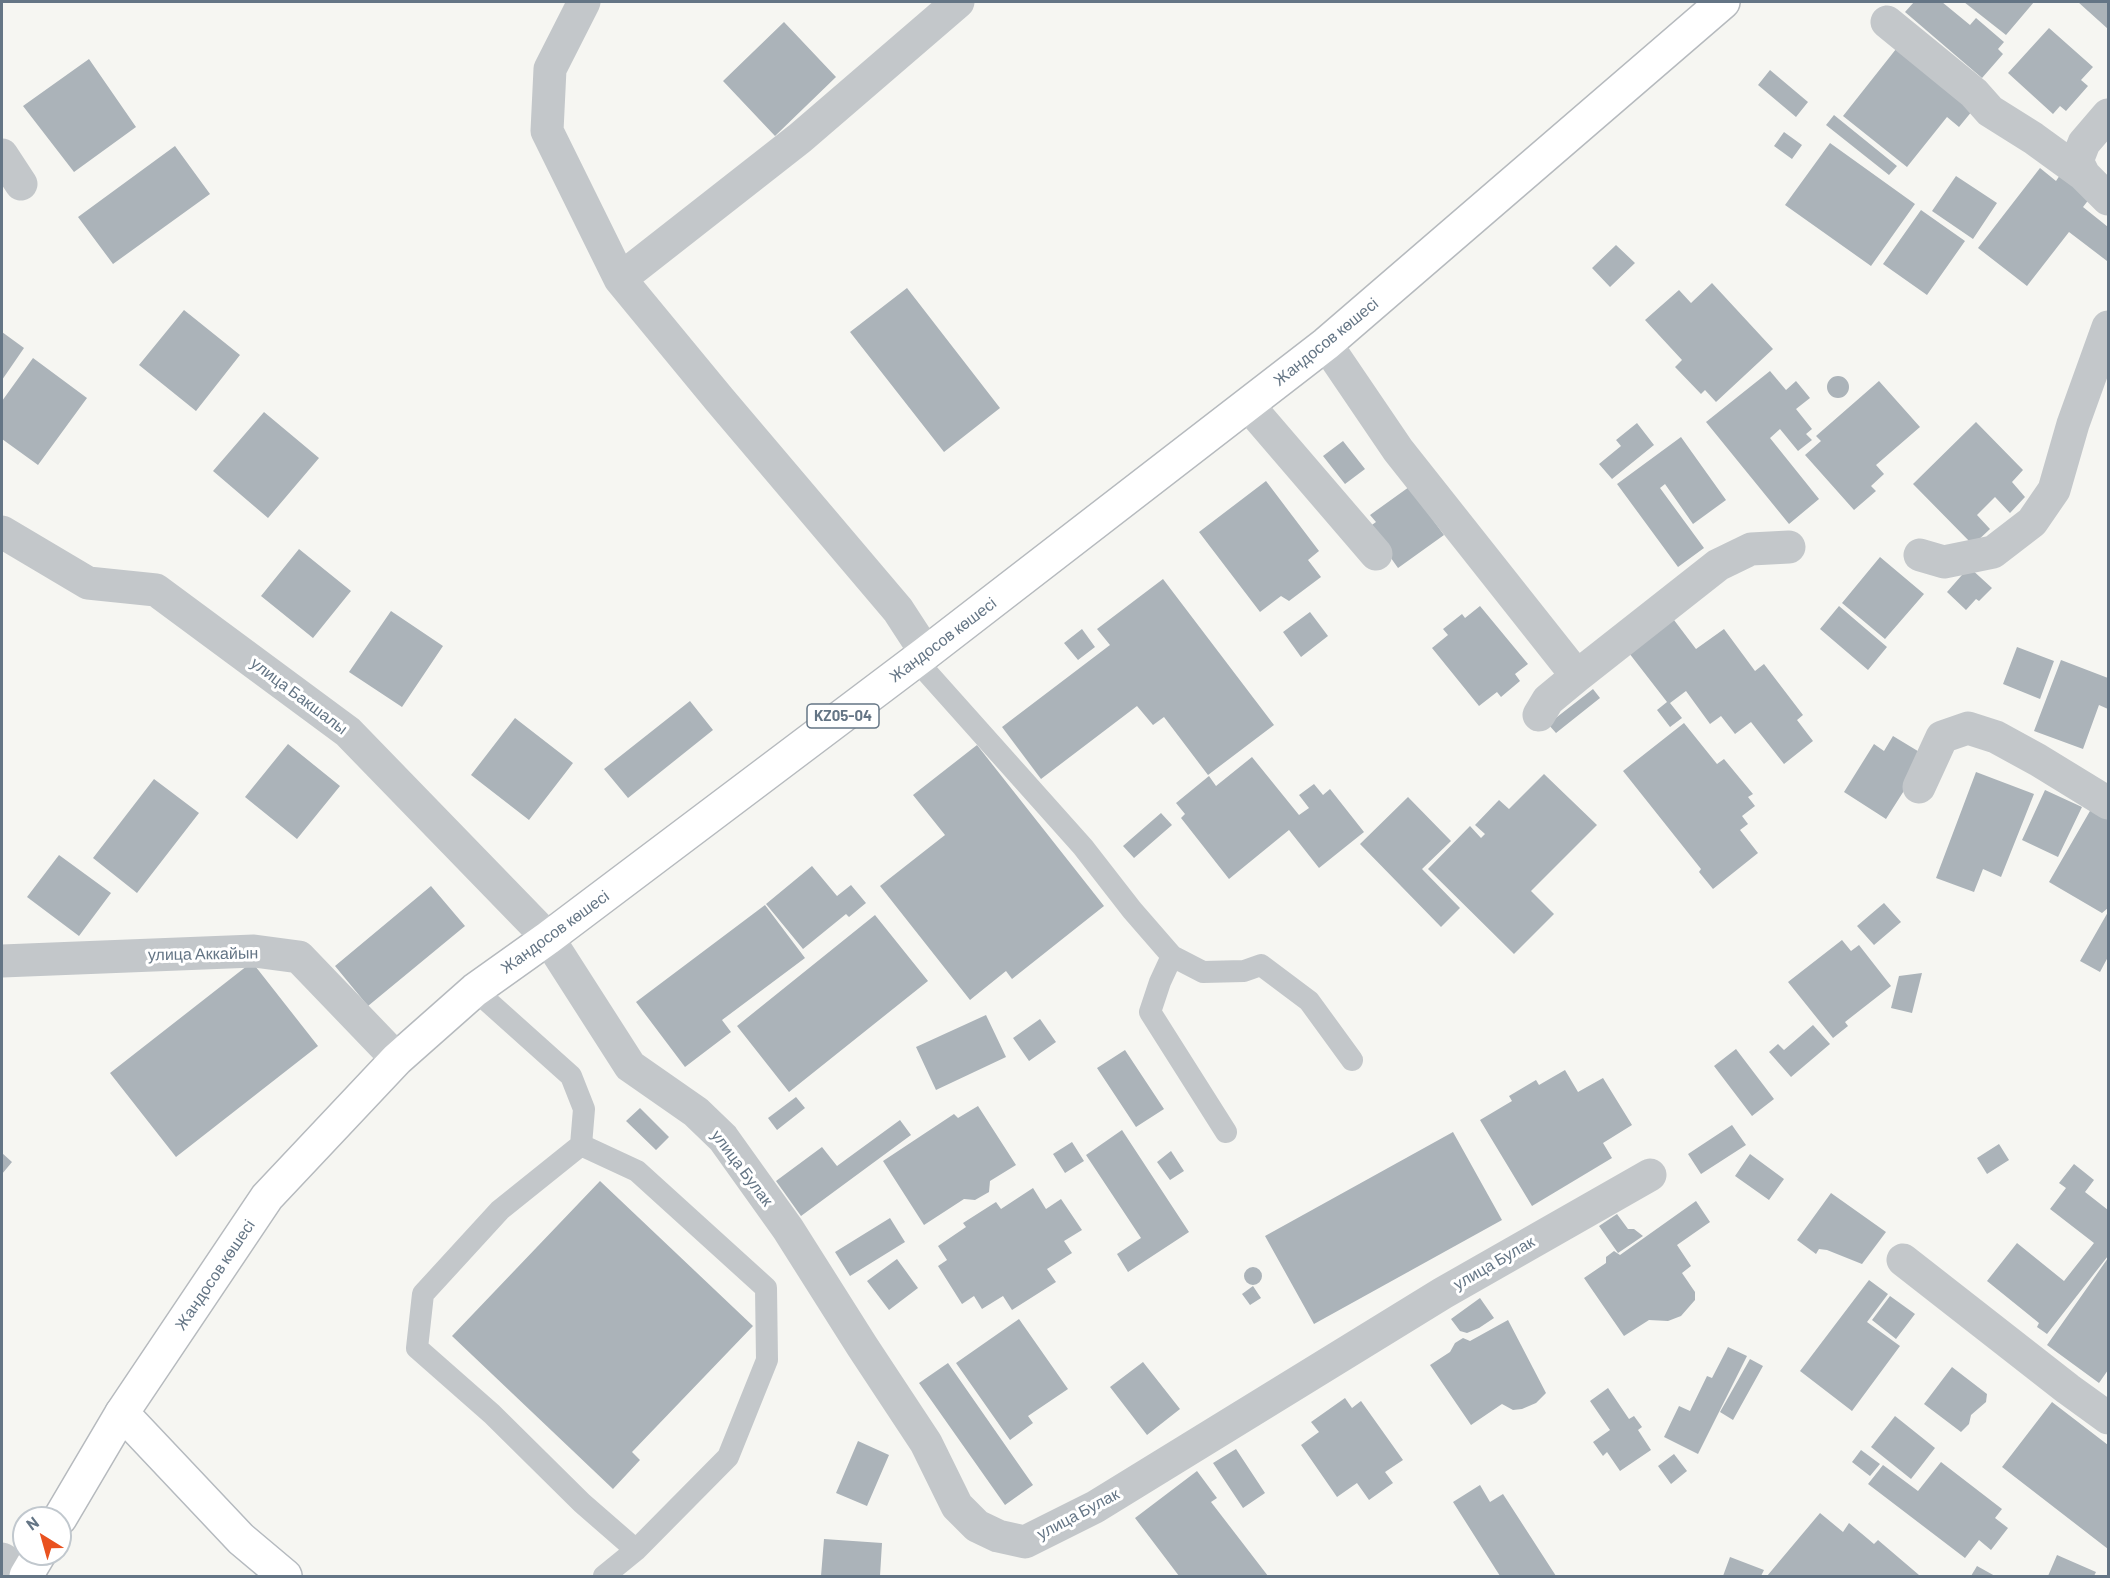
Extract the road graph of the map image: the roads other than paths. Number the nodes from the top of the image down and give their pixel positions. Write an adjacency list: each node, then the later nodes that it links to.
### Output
1 (584, 2): 12 (street)
2 (958, 2): 12 (street)
3 (1723, 2): 14 (main road, Жандосов көшесі / KZ05-04)
4 (1887, 22): 7 (street)
5 (2109, 115): 6 (street)
6 (2084, 143): 7 (street); 9 (street)
7 (2052, 152): 9 (street)
8 (2, 155): 10 (street)
9 (2084, 175): 11 (street)
10 (21, 184)
11 (2109, 199)
12 (620, 279): 20 (street)
13 (2109, 327): 19 (street)
14 (1326, 344): 15 (main road, Жандосов көшесі / KZ05-04); 21 (street)
15 (1248, 405): 18 (street); 20 (main road, Жандосов көшесі / KZ05-04)
16 (2, 532): 25 (street, улица Бакшалы)
17 (1789, 547): 21 (street)
18 (1376, 554)
19 (1920, 555)
20 (921, 657): 25 (main road, Жандосов көшесі / KZ05-04); 26 (lane)
21 (1577, 676): 22 (street)
22 (1539, 715)
23 (1919, 788): 24 (street)
24 (2109, 803)
25 (548, 938): 28 (main road, Жандосов көшесі / KZ05-04); 33 (street, улица Булак)
26 (1172, 956): 30 (lane); 31 (lane)
27 (2, 961): 29 (street, улица Аккайын)
28 (475, 990): 29 (main road, Жандосов көшесі / KZ05-04); 32 (lane)
29 (397, 1059): 35 (main road, Жандосов көшесі / KZ05-04)
30 (1352, 1060)
31 (1226, 1132)
32 (581, 1145): 38 (lane); 38 (lane)
33 (1650, 1175)
34 (1904, 1260): 36 (street)
35 (122, 1413): 37 (main road, Жандосов көшесі / KZ05-04); 39 (main road)
36 (2109, 1418)
37 (67, 1506)
38 (636, 1550): 40 (lane)
39 (285, 1576)
40 (604, 1576)

